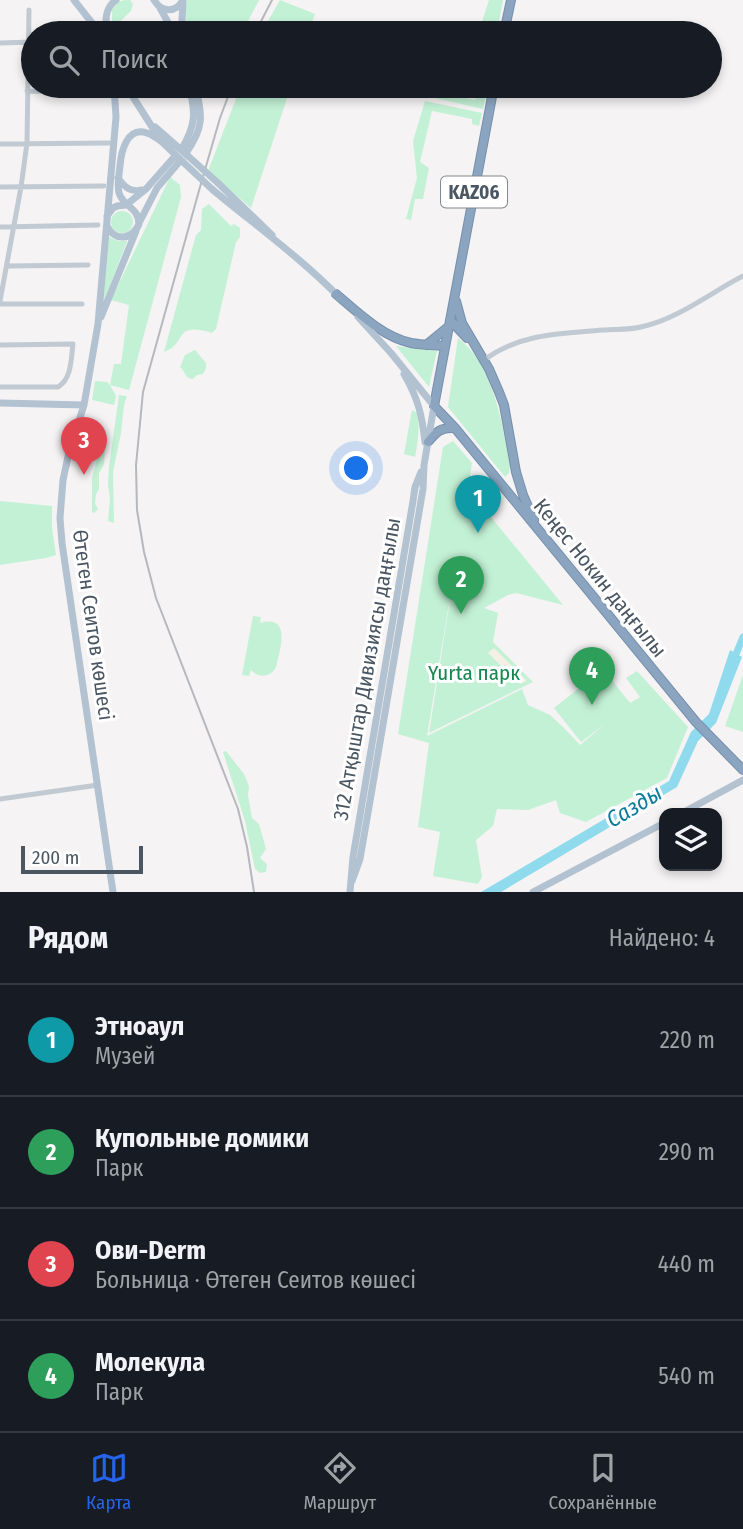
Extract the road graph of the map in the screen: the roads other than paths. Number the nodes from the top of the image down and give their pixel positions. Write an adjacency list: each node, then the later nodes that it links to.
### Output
1 (74, 0): 8 (main road)
2 (116, 0): 9 (main road)
3 (184, 0): 5 (main road); 11 (main road)
4 (510, 0): 12 (highway)
5 (155, 3): 10 (main road)
6 (29, 10): 7 (street)
7 (30, 21)
8 (91, 21)
9 (107, 21)
10 (166, 21)
11 (182, 21)
12 (506, 21)
13 (21, 42): 14 (street)
14 (0, 43)
15 (27, 98): 23 (street)
16 (115, 98): 33 (main road)
17 (133, 98): 21 (main road)
18 (193, 98): 26 (main road)
19 (199, 98): 26 (main road)
20 (492, 98): 42 (highway, 312 Атқыштар Дивизиясы даңғылы / KАZ06)
21 (139, 108): 22 (main road); 26 (main road)
22 (161, 141): 26 (main road); 27 (main road)
23 (27, 143): 24 (street); 25 (street); 30 (street)
24 (109, 143)
25 (0, 144)
26 (182, 156): 31 (main road); 35 (main road); 41 (main road, bridge)
27 (118, 178): 31 (main road); 32 (main road)
28 (104, 186): 30 (street)
29 (0, 187): 30 (street)
30 (21, 187): 37 (street)
31 (146, 189): 32 (main road)
32 (126, 205): 33 (main road); 35 (main road)
33 (107, 219): 35 (main road); 46 (main road)
34 (98, 225): 37 (street)
35 (138, 226): 46 (main road)
36 (0, 227): 37 (street)
37 (13, 227): 39 (street)
38 (88, 265): 39 (street)
39 (7, 266): 43 (street)
40 (743, 276): 52 (street)
41 (336, 294): 48 (highway); 51 (main road)
42 (455, 298): 45 (highway, 312 Атқыштар Дивизиясы даңғылы / KАZ06); 50 (highway)
43 (0, 302): 44 (street)
44 (82, 304)
45 (449, 323): 48 (highway); 49 (highway, 312 Атқыштар Дивизиясы даңғылы / KАZ06); 50 (highway)
46 (98, 324): 55 (main road, Өтеген Сеитов көшесі)
47 (0, 345): 53 (street)
48 (426, 345): 49 (highway)
49 (445, 346): 56 (highway, 312 Атқыштар Дивизиясы даңғылы / KАZ06)
50 (475, 346): 52 (highway)
51 (391, 353): 56 (main road); 59 (main road)
52 (484, 360): 60 (highway)
53 (0, 387)
54 (0, 403): 55 (main road)
55 (84, 405): 65 (main road, Өтеген Сеитов көшесі)
56 (434, 406): 57 (highway, Кеңес Нокин даңғылы); 58 (main road, 312 Атқыштар Дивизиясы даңғылы)
57 (455, 428): 58 (highway); 61 (highway, Кеңес Нокин даңғылы)
58 (428, 442): 59 (main road, 312 Атқыштар Дивизиясы даңғылы)
59 (426, 453): 70 (main road, 312 Атқыштар Дивизиясы даңғылы)
60 (516, 472): 61 (highway); 62 (highway)
61 (504, 488): 62 (highway, Кеңес Нокин даңғылы)
62 (541, 534): 63 (highway, Кеңес Нокин даңғылы)
63 (743, 770)
64 (743, 780): 67 (main road)
65 (98, 785): 66 (street); 69 (main road, Өтеген Сеитов көшесі)
66 (0, 799)
67 (691, 808)
68 (659, 826): 71 (main road)
69 (113, 892)
70 (350, 892)
71 (533, 892)

